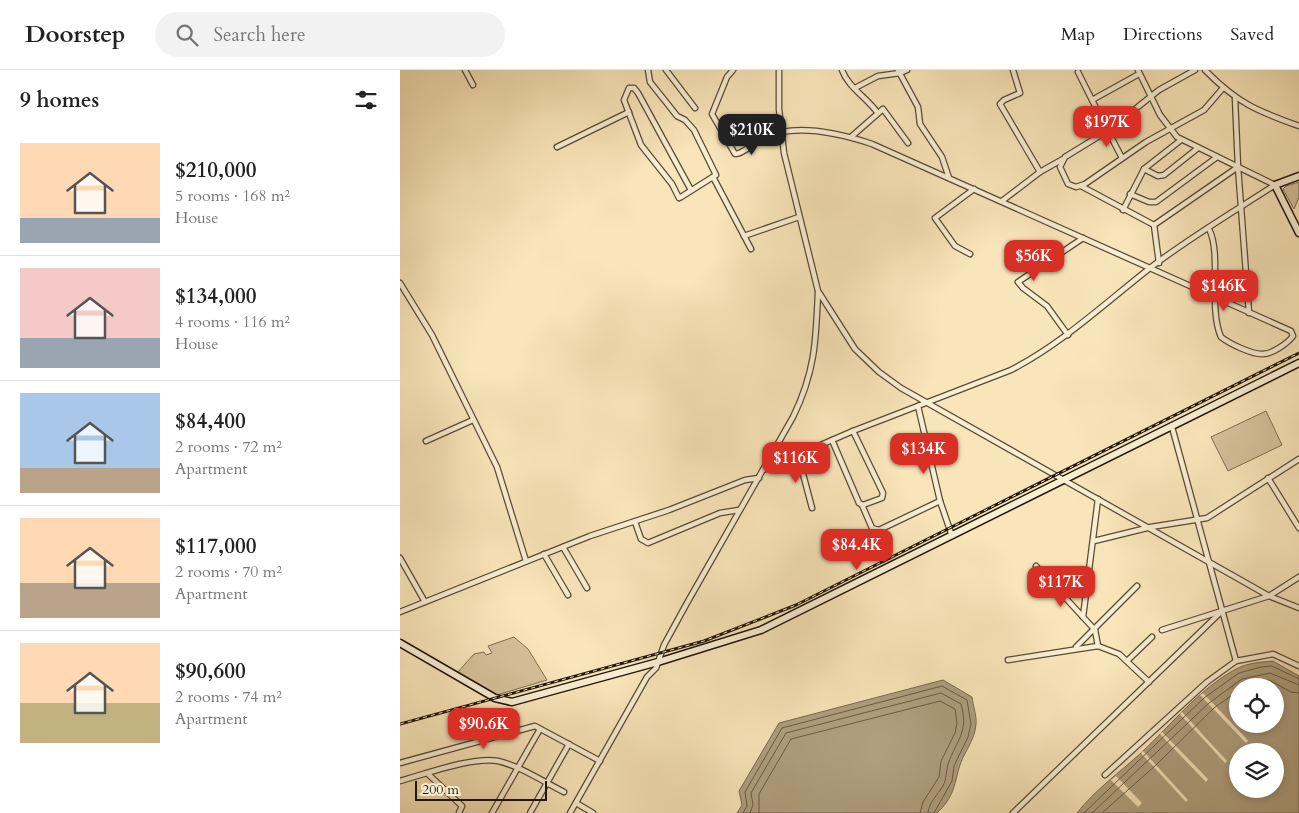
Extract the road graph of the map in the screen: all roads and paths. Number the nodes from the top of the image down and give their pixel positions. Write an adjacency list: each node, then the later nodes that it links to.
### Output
1 (465, 70): 14 (street)
2 (648, 70): 39 (street)
3 (666, 70): 20 (street)
4 (733, 70): 26 (street)
5 (779, 70): 26 (street)
6 (842, 70): 15 (street)
7 (907, 70): 11 (street)
8 (1012, 70): 37 (street)
9 (1195, 70): 17 (street)
10 (1205, 70): 16 (street)
11 (899, 72): 15 (street); 40 (street)
12 (1078, 72): 19 (street)
13 (1138, 72): 17 (street); 19 (street)
14 (473, 85)
15 (855, 88): 22 (street)
16 (1223, 88): 18 (street); 24 (street)
17 (1151, 97): 24 (street); 25 (street)
18 (1235, 98): 23 (street); 35 (street)
19 (1092, 100): 25 (street)
20 (695, 108)
21 (629, 112): 30 (street); 44 (street); 44 (street)
22 (877, 112): 27 (street); 29 (street)
23 (1299, 126)
24 (1169, 128): 28 (street); 34 (street)
25 (1109, 130): 32 (street); 34 (street)
26 (780, 131): 27 (street); 49 (street)
27 (851, 137): 40 (street)
28 (1181, 140): 31 (street); 36 (street)
29 (908, 143)
30 (557, 147)
31 (1198, 148): 33 (street); 36 (street)
32 (1065, 157): 37 (street); 42 (street)
33 (1217, 157): 35 (street); 45 (street)
34 (1122, 158): 42 (street)
35 (1238, 167): 41 (street); 47 (street); 50 (street)
36 (1144, 169): 45 (street)
37 (1040, 172): 46 (street)
38 (1299, 176): 41 (street)
39 (714, 177): 44 (street); 53 (street)
40 (949, 178): 43 (street)
41 (1275, 185): 47 (street); 52 (street)
42 (1081, 186): 48 (street)
43 (974, 189): 46 (street); 56 (street)
44 (691, 190)
45 (1130, 194): 48 (street)
46 (1002, 201): 54 (street)
47 (1242, 206): 51 (street); 62 (street)
48 (1123, 210): 50 (street)
49 (799, 217): 53 (street); 60 (street)
50 (1154, 225): 57 (street)
51 (1209, 229): 57 (street); 61 (street)
52 (1299, 233)
53 (744, 236): 55 (street)
54 (1082, 238): 58 (street); 63 (street)
55 (751, 249)
56 (970, 254)
57 (1159, 262): 58 (street)
58 (1151, 267): 61 (street); 63 (street)
59 (400, 283): 67 (street)
60 (818, 291): 65 (street); 74 (street)
61 (1215, 297): 62 (street); 62 (street)
62 (1249, 313)
63 (1068, 334): 65 (street)
64 (1299, 363): 68 (street)
65 (928, 403): 66 (street); 77 (street)
66 (918, 406): 69 (street); 79 (street)
67 (473, 420): 71 (street); 92 (street)
68 (1172, 427): 77 (street); 83 (street)
69 (853, 431): 70 (street); 80 (street)
70 (832, 440): 72 (street); 80 (street)
71 (426, 441)
72 (798, 455): 74 (street); 81 (street)
73 (1299, 459): 76 (street)
74 (763, 470): 75 (street)
75 (759, 478): 82 (street); 84 (street)
76 (1268, 478): 83 (street); 86 (street)
77 (1065, 480): 78 (street); 87 (street)
78 (1098, 498): 85 (street); 88 (street)
79 (940, 501): 80 (street); 87 (street)
80 (862, 505)
81 (812, 508)
82 (739, 510): 84 (street); 114 (street)
83 (1199, 520): 85 (street); 93 (street)
84 (635, 522): 89 (street)
85 (1151, 527): 88 (street); 93 (street)
86 (1299, 528)
87 (952, 536): 114 (street)
88 (1094, 541): 104 (street)
89 (562, 547): 90 (street); 97 (street)
90 (544, 554): 92 (street); 98 (street)
91 (400, 558): 100 (street)
92 (526, 561): 100 (street)
93 (1209, 562): 99 (street); 102 (street)
94 (1036, 566): 104 (street)
95 (1299, 577): 99 (street)
96 (1137, 586): 105 (street)
97 (587, 588)
98 (568, 595)
99 (1269, 596): 101 (street); 102 (street)
100 (425, 602): 103 (street)
101 (1299, 608)
102 (1222, 611): 106 (street); 113 (street); 116 (street)
103 (400, 612)
104 (1083, 617): 105 (street)
105 (1095, 630): 109 (street); 110 (street)
106 (1162, 630)
107 (1152, 637): 112 (street)
108 (400, 643): 114 (street)
109 (1098, 646): 110 (street); 112 (street)
110 (1076, 648): 111 (street)
111 (1008, 660)
112 (1128, 660): 116 (street)
113 (1236, 661): 115 (street); 123 (street)
114 (658, 662): 119 (street)
115 (1299, 666)
116 (1149, 682): 133 (street)
117 (540, 729): 118 (street); 120 (street); 121 (street)
118 (569, 744): 119 (street); 125 (street)
119 (600, 761): 127 (street)
120 (400, 763)
121 (517, 769): 122 (street); 125 (street); 129 (street)
122 (428, 774): 124 (street); 128 (street)
123 (1105, 775)
124 (400, 781)
125 (546, 784): 126 (street); 130 (street)
126 (564, 792)
127 (576, 804): 131 (street); 132 (street)
128 (459, 813)
129 (492, 813)
130 (530, 813)
131 (570, 813)
132 (593, 813)
133 (1013, 813)

